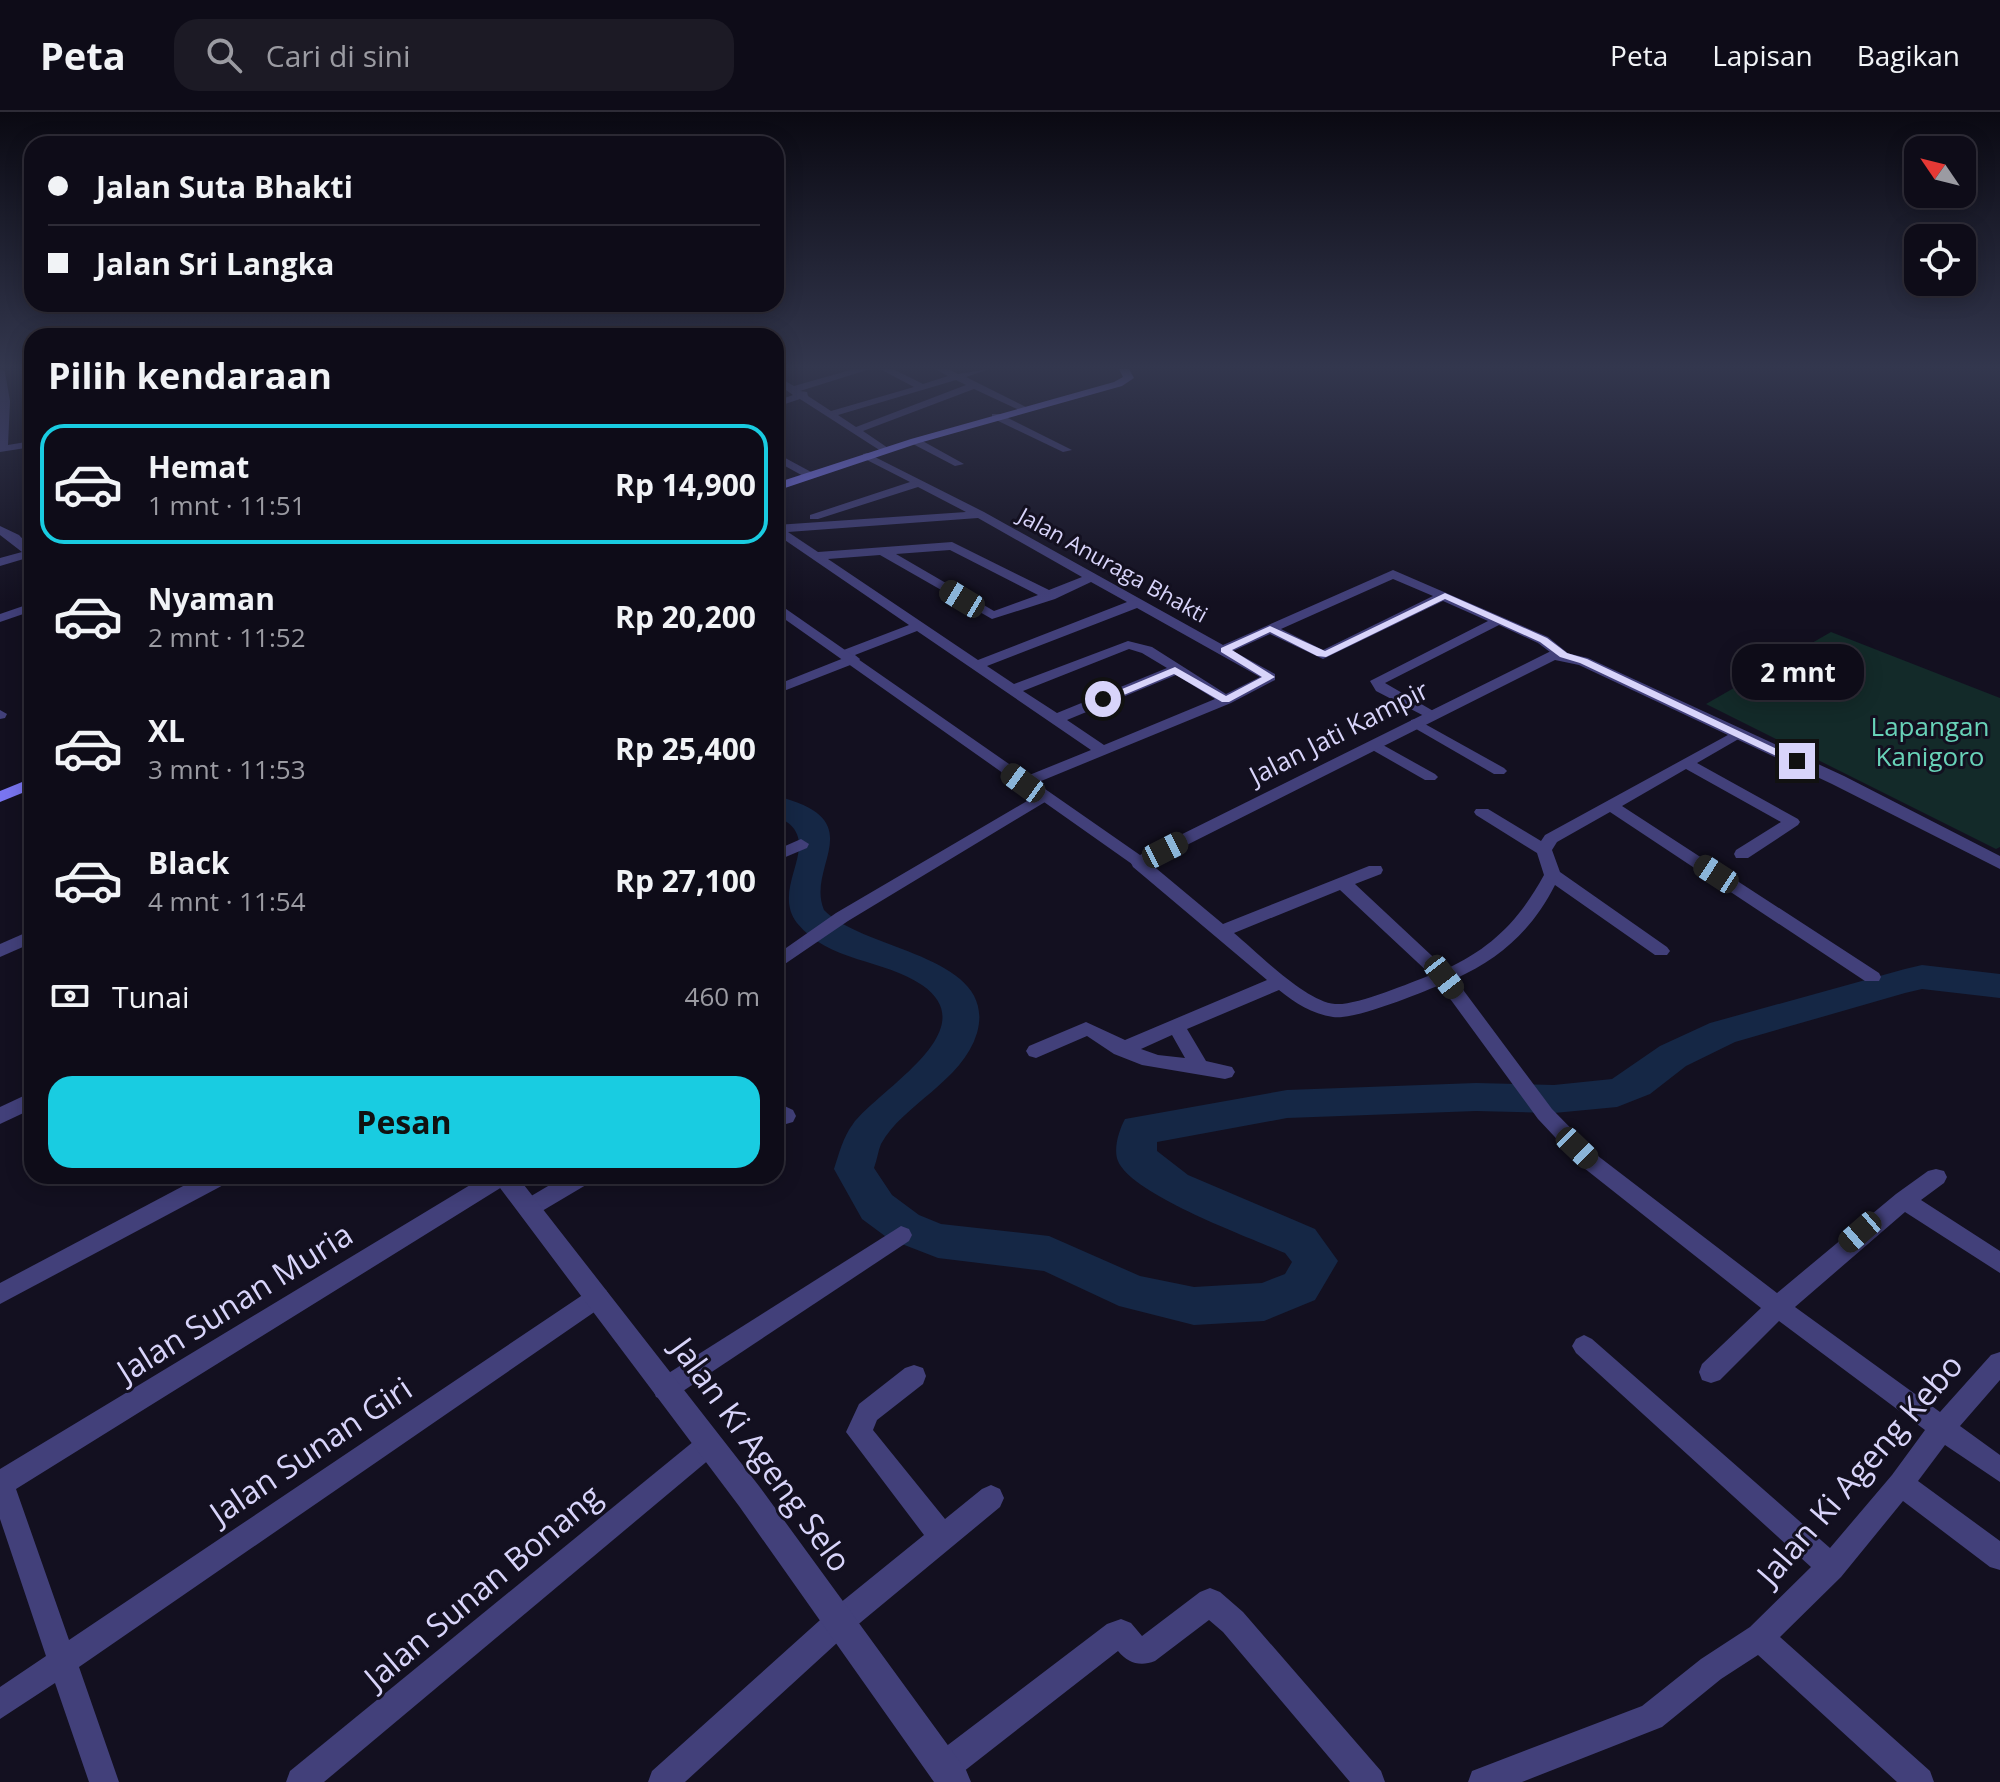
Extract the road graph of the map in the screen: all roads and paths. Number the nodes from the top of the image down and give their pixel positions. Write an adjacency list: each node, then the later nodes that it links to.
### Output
1 (879, 447): 5 (street)
2 (895, 447): 5 (main road)
3 (926, 447): 9 (street)
4 (1061, 447): 6 (street)
5 (884, 450): 7 (main road)
6 (1067, 450)
7 (867, 456): 10 (main road); 11 (street, Jalan Anuraga Bhakti)
8 (784, 461): 10 (street)
9 (959, 464)
10 (809, 475): 12 (main road)
11 (919, 483): 13 (street, Jalan Anuraga Bhakti); 14 (street)
12 (784, 484)
13 (980, 514): 15 (street); 23 (street, Jalan Anuraga Bhakti)
14 (784, 521)
15 (784, 528)
16 (0, 530): 18 (street)
17 (784, 535): 20 (street)
18 (24, 548)
19 (882, 551): 20 (street); 25 (street); 25 (street)
20 (814, 556): 31 (street)
21 (24, 557): 22 (street)
22 (0, 562)
23 (1092, 577): 25 (street); 26 (street, Jalan Anuraga Bhakti)
24 (1445, 595): 30 (street); 32 (street); 32 (street)
25 (1050, 596)
26 (1137, 603): 33 (street, Jalan Anuraga Bhakti); 36 (street)
27 (24, 610): 29 (street)
28 (784, 612): 35 (street)
29 (0, 618)
30 (1499, 620): 34 (street); 42 (street)
31 (918, 626): 35 (street); 36 (street)
32 (1270, 629): 33 (street)
33 (1224, 650): 40 (street, Jalan Anuraga Bhakti)
34 (1563, 655): 42 (street, Jalan Jati Kampir); 43 (street)
35 (850, 657): 38 (street); 49 (street)
36 (975, 666): 39 (street)
37 (1175, 670): 39 (street); 40 (street); 41 (street)
38 (784, 686)
39 (1012, 690): 41 (street)
40 (1226, 700): 45 (street)
41 (1056, 719): 45 (street)
42 (1423, 719): 44 (street, Jalan Jati Kampir); 47 (street)
43 (1737, 734): 46 (street); 59 (street)
44 (1374, 745): 48 (street); 60 (street, Jalan Jati Kampir)
45 (1100, 749): 49 (street)
46 (1688, 764): 53 (street); 58 (street)
47 (1499, 771)
48 (1430, 777)
49 (1023, 783): 51 (street)
50 (24, 786): 52 (main road)
51 (1044, 796): 60 (street); 68 (street)
52 (0, 797)
53 (1611, 806): 56 (street); 70 (street)
54 (1482, 812): 56 (street)
55 (801, 844): 57 (street)
56 (1544, 850): 62 (street)
57 (784, 852)
58 (1742, 854)
59 (1997, 857)
60 (1139, 863): 64 (street)
61 (1375, 870): 63 (street)
62 (1552, 875): 67 (street); 69 (street)
63 (1343, 883): 64 (street); 69 (street)
64 (1222, 931): 71 (street)
65 (24, 940): 66 (street)
66 (0, 951)
67 (1661, 951)
68 (784, 959)
69 (1444, 977): 71 (street); 90 (street)
70 (1872, 977)
71 (1282, 981): 72 (street)
72 (1177, 1028): 73 (street); 75 (street)
73 (1121, 1049): 74 (street); 75 (street)
74 (1036, 1051)
75 (1198, 1064): 76 (street)
76 (1225, 1072)
77 (24, 1104): 78 (street)
78 (0, 1116)
79 (1936, 1177): 84 (street)
80 (206, 1184): 88 (street)
81 (490, 1184): 99 (street, Jalan Sunan Muria)
82 (510, 1184): 85 (street, Jalan Ki Ageng Selo)
83 (570, 1184): 85 (street)
84 (1904, 1200): 87 (street); 90 (street)
85 (529, 1208): 89 (street, Jalan Ki Ageng Selo)
86 (901, 1235): 95 (street)
87 (2000, 1263)
88 (0, 1294)
89 (598, 1297): 95 (street, Jalan Ki Ageng Selo); 107 (street, Jalan Sunan Giri)
90 (1776, 1306): 93 (street); 96 (street)
91 (1584, 1346): 104 (street)
92 (2000, 1363): 96 (street, Jalan Ki Ageng Kebo)
93 (1711, 1372)
94 (914, 1376): 102 (street)
95 (665, 1389): 97 (street, Jalan Ki Ageng Selo)
96 (1942, 1428): 98 (street); 100 (street, Jalan Ki Ageng Kebo)
97 (708, 1445): 105 (street, Jalan Ki Ageng Selo); 111 (street, Jalan Sunan Bonang)
98 (2000, 1470)
99 (0, 1483): 107 (street)
100 (1901, 1484): 103 (street); 104 (street, Jalan Ki Ageng Kebo)
101 (991, 1498): 102 (street)
102 (943, 1538): 105 (street)
103 (2000, 1557)
104 (1831, 1567): 106 (street, Jalan Ki Ageng Kebo)
105 (839, 1622): 109 (street, Jalan Ki Ageng Selo); 112 (street)
106 (1760, 1637): 114 (street, Jalan Ki Ageng Kebo); 115 (street)
107 (63, 1660): 108 (street, Jalan Sunan Giri); 110 (street)
108 (0, 1704)
109 (948, 1775): 113 (street)
110 (104, 1782)
111 (301, 1782)
112 (663, 1782)
113 (1370, 1782)
114 (1483, 1782)
115 (1919, 1782)

